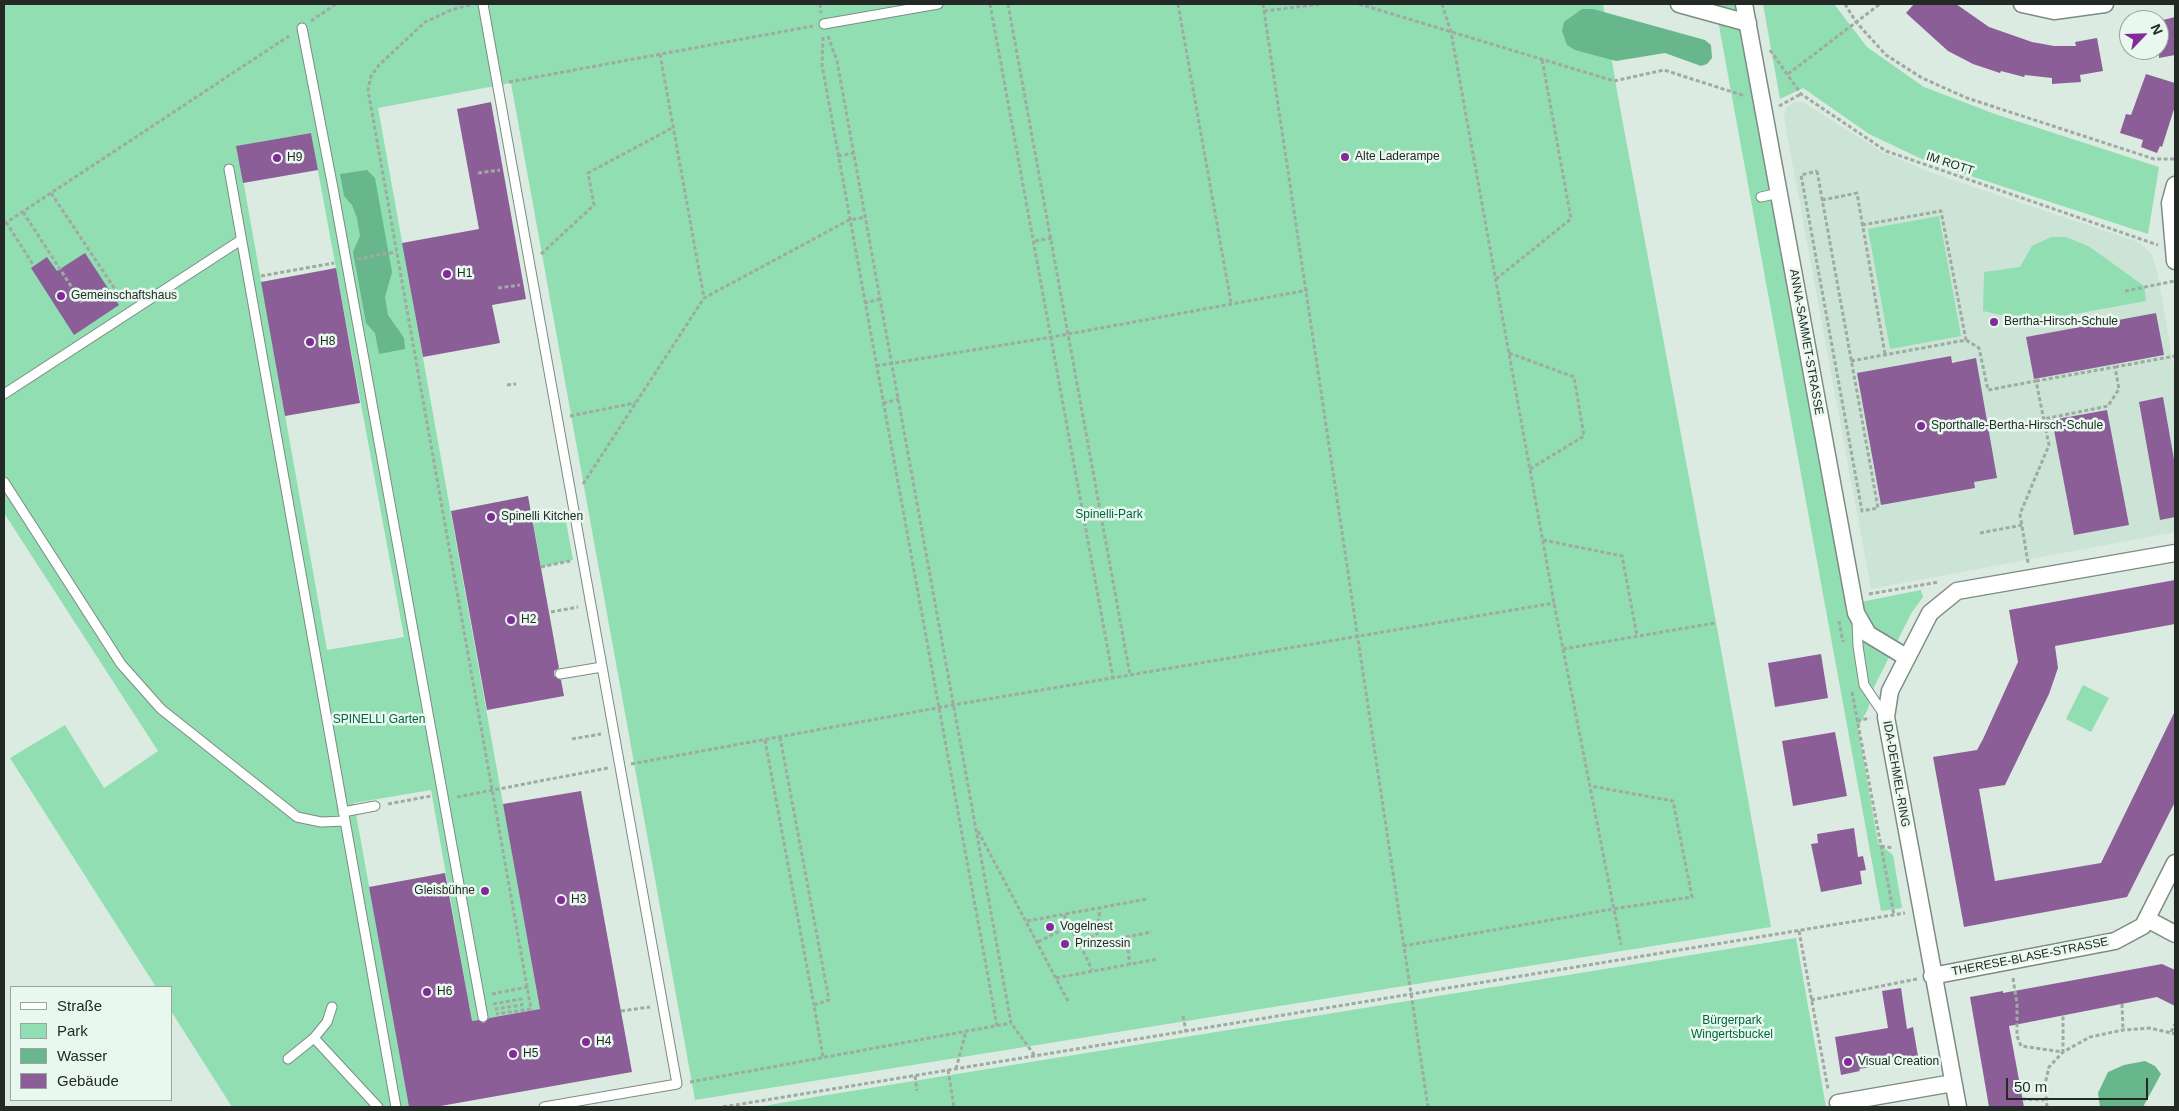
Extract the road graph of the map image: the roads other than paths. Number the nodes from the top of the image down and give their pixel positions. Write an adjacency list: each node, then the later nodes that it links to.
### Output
1 (483, 4): 21 (lane)
2 (938, 4): 8 (lane)
3 (1679, 4): 7 (street)
4 (1744, 4): 7 (street, ANNA-SAMMET-STRASSE)
5 (2022, 4): 6 (street)
6 (2105, 4)
7 (1748, 23): 12 (street, ANNA-SAMMET-STRASSE)
8 (824, 24)
9 (302, 28): 31 (lane)
10 (229, 169): 14 (lane)
11 (2175, 185): 15 (street)
12 (1779, 193): 13 (lane); 19 (street, ANNA-SAMMET-STRASSE)
13 (1761, 197)
14 (241, 240): 16 (lane); 25 (lane)
15 (2174, 256)
16 (4, 394)
17 (4, 482): 25 (lane)
18 (2175, 553): 20 (street, IDA-DEHMEL-RING)
19 (1856, 613): 20 (street, ANNA-SAMMET-STRASSE); 23 (lane)
20 (1906, 657): 23 (street, IDA-DEHMEL-RING)
21 (602, 667): 22 (lane); 36 (lane)
22 (560, 674)
23 (1886, 717): 29 (street, IDA-DEHMEL-RING)
24 (375, 806): 25 (lane)
25 (344, 816): 38 (lane)
26 (2175, 864): 27 (street, THERESE-BLASE-STRASSE)
27 (2147, 919): 28 (street); 29 (street, THERESE-BLASE-STRASSE)
28 (2175, 934)
29 (1932, 976): 34 (street, IDA-DEHMEL-RING)
30 (332, 1008): 32 (lane)
31 (483, 1017)
32 (314, 1038): 33 (lane); 37 (lane)
33 (288, 1059)
34 (1953, 1083): 35 (street); 40 (street, IDA-DEHMEL-RING)
35 (1834, 1099)
36 (556, 1106): 39 (lane)
37 (378, 1107)
38 (396, 1107)
39 (544, 1107)
40 (1958, 1107)

